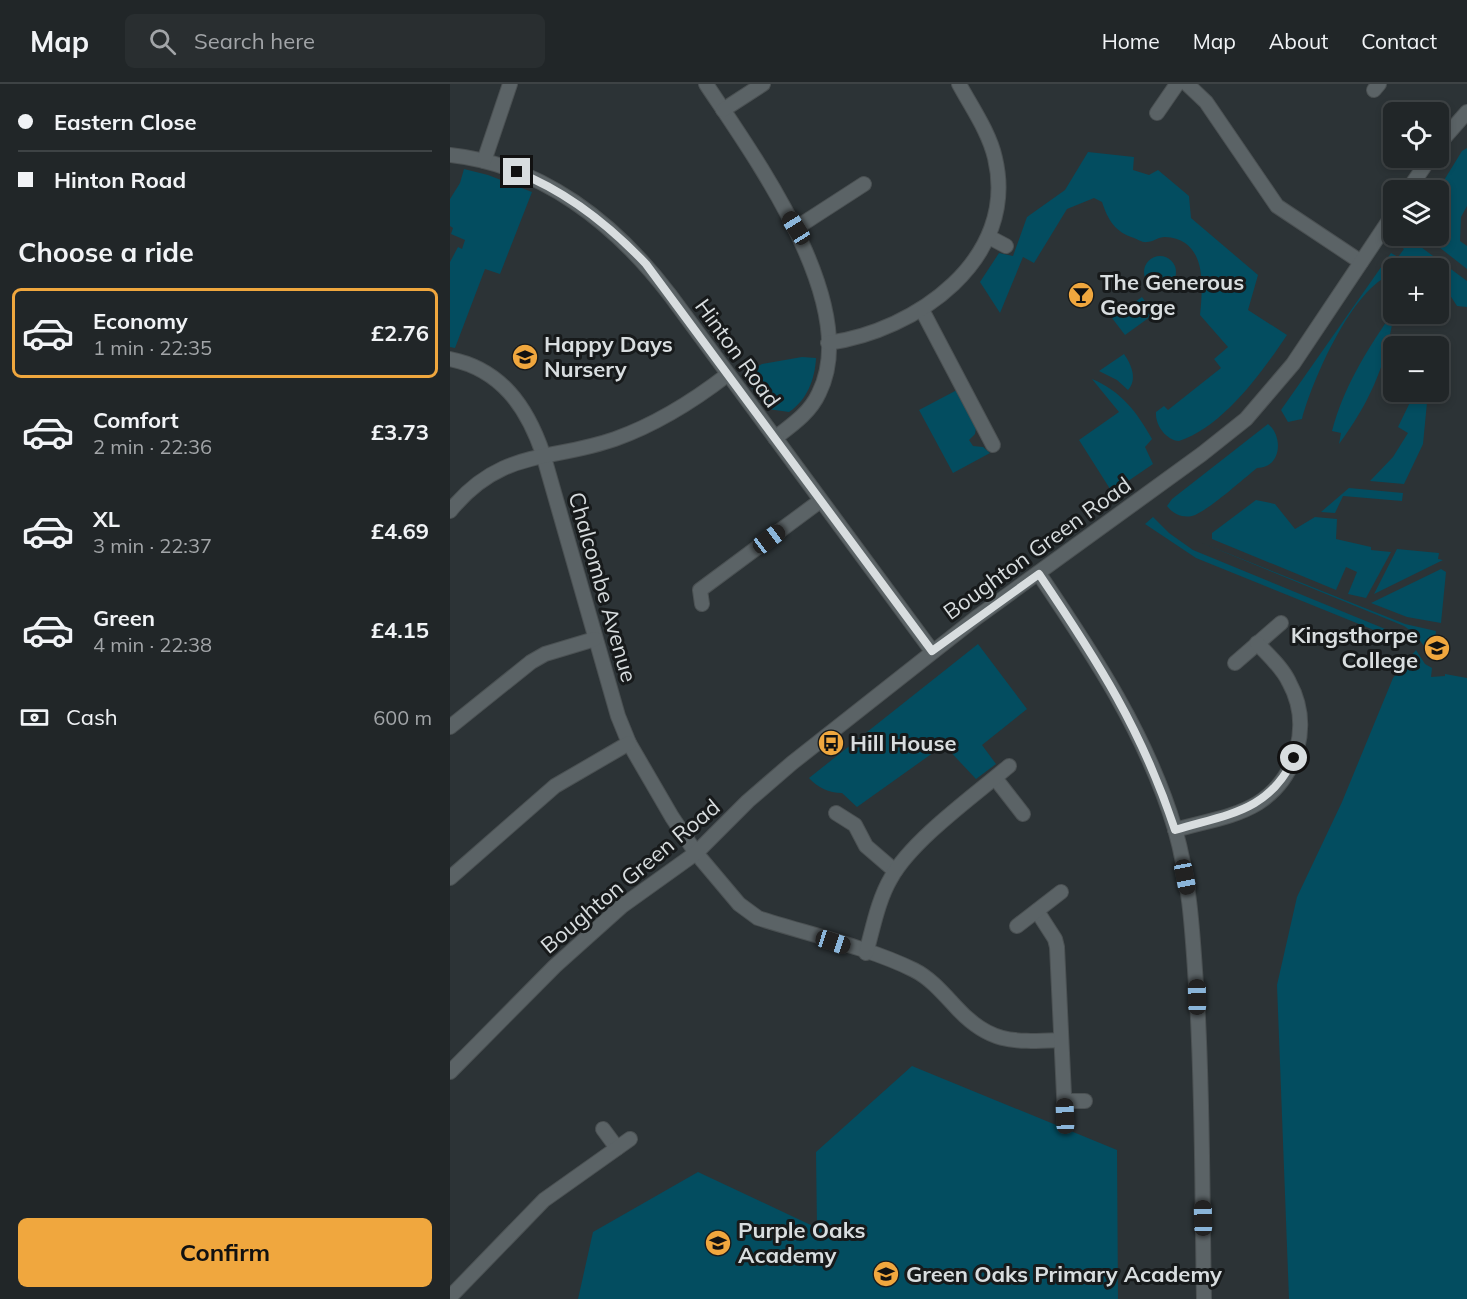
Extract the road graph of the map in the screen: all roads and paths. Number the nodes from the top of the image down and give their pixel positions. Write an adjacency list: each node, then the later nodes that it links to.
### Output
1 (510, 84): 12 (street)
2 (706, 84): 7 (street)
3 (763, 84): 7 (street)
4 (959, 84): 16 (street)
5 (1177, 84): 9 (street)
6 (1187, 84): 18 (street)
7 (723, 110): 14 (street)
8 (1467, 112): 10 (street)
9 (1157, 113)
10 (1449, 132)
11 (450, 155): 12 (street, Hinton Road)
12 (484, 161): 22 (street, Hinton Road)
13 (864, 184): 14 (street)
14 (796, 228): 20 (street)
15 (1383, 229): 18 (street, Boughton Green Road)
16 (989, 237): 17 (street); 19 (street)
17 (1006, 246)
18 (1361, 262): 28 (street, Boughton Green Road)
19 (922, 310): 20 (street); 24 (street)
20 (828, 343): 23 (street)
21 (450, 359): 25 (street, Chalcombe Avenue)
22 (727, 375): 23 (street, Hinton Road); 25 (street)
23 (775, 438): 26 (street, Hinton Road)
24 (985, 441)
25 (543, 454): 27 (street); 31 (street, Chalcombe Avenue)
26 (820, 501): 29 (street); 33 (street, Hinton Road)
27 (450, 511)
28 (1039, 574): 33 (street, Boughton Green Road); 41 (street)
29 (702, 604)
30 (1281, 623): 32 (street)
31 (596, 639): 35 (street); 36 (street, Chalcombe Avenue)
32 (1257, 643): 34 (street); 41 (street)
33 (932, 651): 42 (street, Boughton Green Road)
34 (1234, 663)
35 (450, 727)
36 (629, 743): 42 (street, Chalcombe Avenue); 44 (street)
37 (1009, 766): 38 (street)
38 (995, 778): 40 (street); 43 (street)
39 (836, 813): 43 (street)
40 (1023, 813)
41 (1175, 830): 58 (street)
42 (696, 853): 48 (street, Chalcombe Avenue); 50 (street, Boughton Green Road)
43 (895, 871): 48 (street)
44 (450, 878)
45 (1062, 892): 46 (street)
46 (1037, 911): 47 (street); 49 (street)
47 (1017, 926)
48 (866, 952): 49 (street, Chalcombe Avenue)
49 (1061, 1040): 51 (street)
50 (450, 1072)
51 (1065, 1101): 52 (street); 53 (street)
52 (1085, 1101)
53 (1065, 1116)
54 (603, 1129): 56 (street)
55 (630, 1139): 56 (street)
56 (617, 1148): 57 (street)
57 (450, 1297)
58 (1204, 1299)

